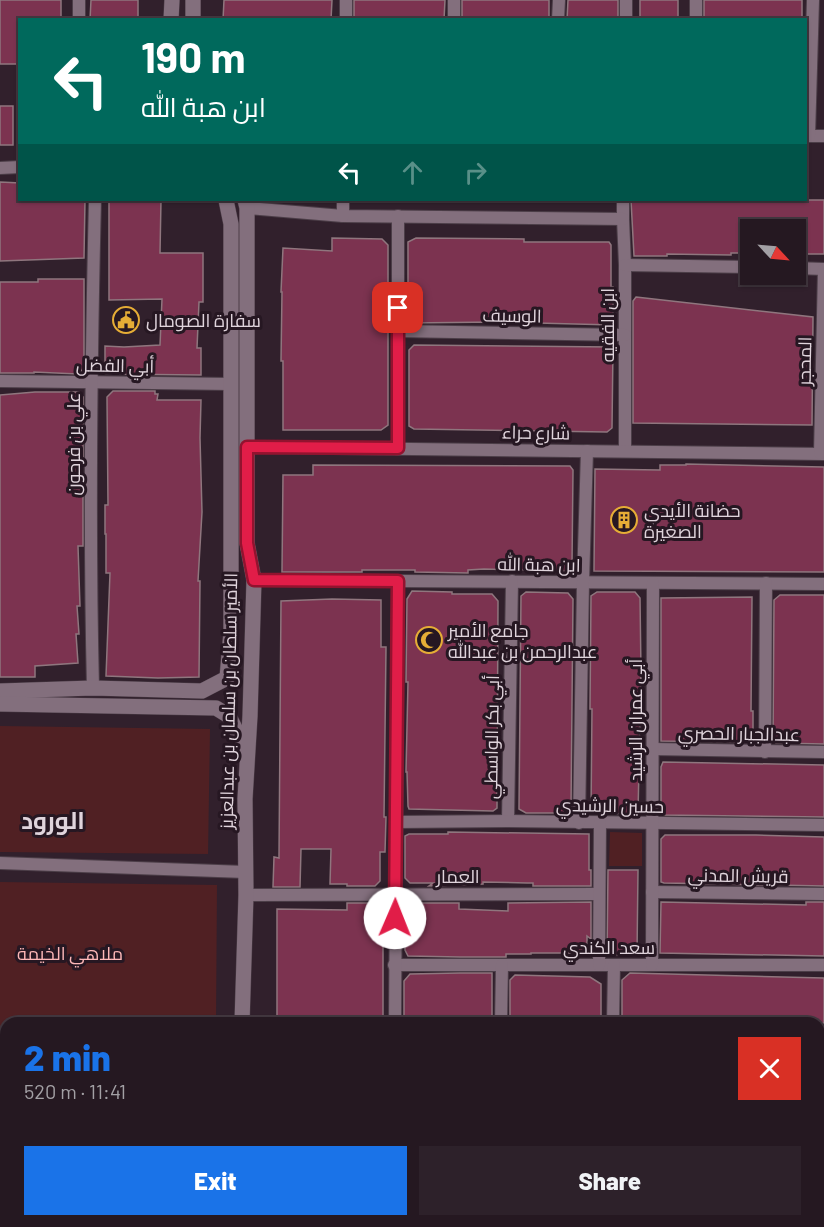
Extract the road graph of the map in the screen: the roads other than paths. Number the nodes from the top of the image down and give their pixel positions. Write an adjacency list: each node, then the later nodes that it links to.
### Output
1 (79, 0): 10 (street)
2 (172, 0): 11 (street)
3 (193, 0): 12 (street)
4 (346, 0): 13 (street)
5 (454, 0): 14 (street)
6 (559, 0): 15 (street)
7 (626, 0): 16 (street)
8 (696, 0): 17 (street)
9 (813, 0): 18 (street)
10 (79, 18)
11 (171, 18)
12 (193, 18)
13 (346, 18)
14 (454, 18)
15 (558, 18)
16 (626, 18)
17 (696, 18)
18 (807, 136): 19 (street)
19 (824, 136)
20 (18, 167): 21 (street)
21 (0, 168)
22 (95, 201): 37 (street, علي بن فرحون)
23 (226, 201): 38 (street, الأمير سلطان بن سلمان بن عبدالعزيز)
24 (343, 201): 27 (street)
25 (623, 201): 29 (street, ابن الفقيه)
26 (246, 204): 27 (street); 39 (street, الأمير سلطان بن سلمان بن عبدالعزيز)
27 (343, 216): 28 (street)
28 (398, 216): 29 (street); 34 (street)
29 (622, 219): 30 (street, ابن الفقيه)
30 (626, 265): 31 (street); 35 (street, ابن الفقيه)
31 (740, 267)
32 (806, 268): 33 (street)
33 (824, 269): 43 (street, المحجر)
34 (398, 331): 35 (street, الوسيف); 40 (street)
35 (625, 335): 42 (street, ابن الفقيه)
36 (0, 381): 37 (street, أبي الفضل)
37 (91, 383): 38 (street, أبي الفضل); 55 (street, علي بن فرحون)
38 (231, 384): 45 (street, الأمير سلطان بن سلمان بن عبدالعزيز)
39 (247, 447): 40 (street, شارع حراء); 44 (street, الأمير سلطان بن سلمان بن عبدالعزيز)
40 (398, 448): 41 (street, شارع حراء)
41 (587, 451): 42 (street, شارع حراء); 51 (street)
42 (625, 451): 43 (street, شارع حراء)
43 (822, 453)
44 (247, 514): 45 (street); 46 (street, الأمير سلطان بن سلمان بن عبدالعزيز)
45 (231, 515): 47 (street, الأمير سلطان بن سلمان بن عبدالعزيز)
46 (247, 543): 47 (street); 48 (street, الأمير سلطان بن سلمان بن عبدالعزيز)
47 (231, 547): 55 (street, الأمير سلطان بن سلمان بن عبدالعزيز)
48 (254, 580): 49 (street, ابن هبة الله); 61 (street, الأمير سلطان بن سلمان بن عبدالعزيز)
49 (398, 581): 50 (street, ابن هبة الله); 63 (street)
50 (512, 581): 51 (street, ابن هبة الله); 62 (street, أبي بكر الواسطي)
51 (583, 582): 52 (street, ابن هبة الله); 64 (street)
52 (653, 583): 53 (street, ابن هبة الله); 58 (street, أبي عمران الرشيد)
53 (766, 584): 54 (street, ابن هبة الله); 59 (street)
54 (824, 584)
55 (93, 688): 56 (street)
56 (0, 692)
57 (0, 704): 61 (street)
58 (653, 749): 59 (street, عبدالجبار الحصري); 66 (street, أبي عمران الرشيد)
59 (765, 752): 60 (street, عبدالجبار الحصري)
60 (824, 752)
61 (248, 763): 69 (street, الأمير سلطان بن سلمان بن عبدالعزيز)
62 (508, 821): 63 (street, حسين الرشيدي); 64 (street, حسين الرشيدي)
63 (396, 822): 71 (street)
64 (579, 823): 65 (street, حسين الرشيدي)
65 (600, 823): 66 (street, حسين الرشيدي); 72 (street)
66 (653, 823): 67 (street, حسين الرشيدي); 70 (street, أبي عمران الرشيد)
67 (824, 825)
68 (0, 863): 69 (street)
69 (245, 872): 74 (street, الأمير سلطان بن سلمان بن عبدالعزيز)
70 (652, 892): 73 (street, قريش المدني); 79 (street, أبي عمران الرشيد)
71 (396, 894): 72 (street, العمار); 74 (street, العمار); 75 (street)
72 (599, 894): 77 (street)
73 (824, 894)
74 (246, 895): 81 (street, الأمير سلطان بن سلمان بن عبدالعزيز)
75 (394, 965): 76 (street, سعد الكندي); 82 (street)
76 (502, 965): 77 (street, سعد الكندي); 83 (street)
77 (599, 965): 78 (street, سعد الكندي)
78 (614, 965): 79 (street, سعد الكندي); 84 (street)
79 (652, 965): 80 (street, سعد الكندي)
80 (824, 965)
81 (242, 1017)
82 (395, 1017)
83 (501, 1017)
84 (613, 1017)

